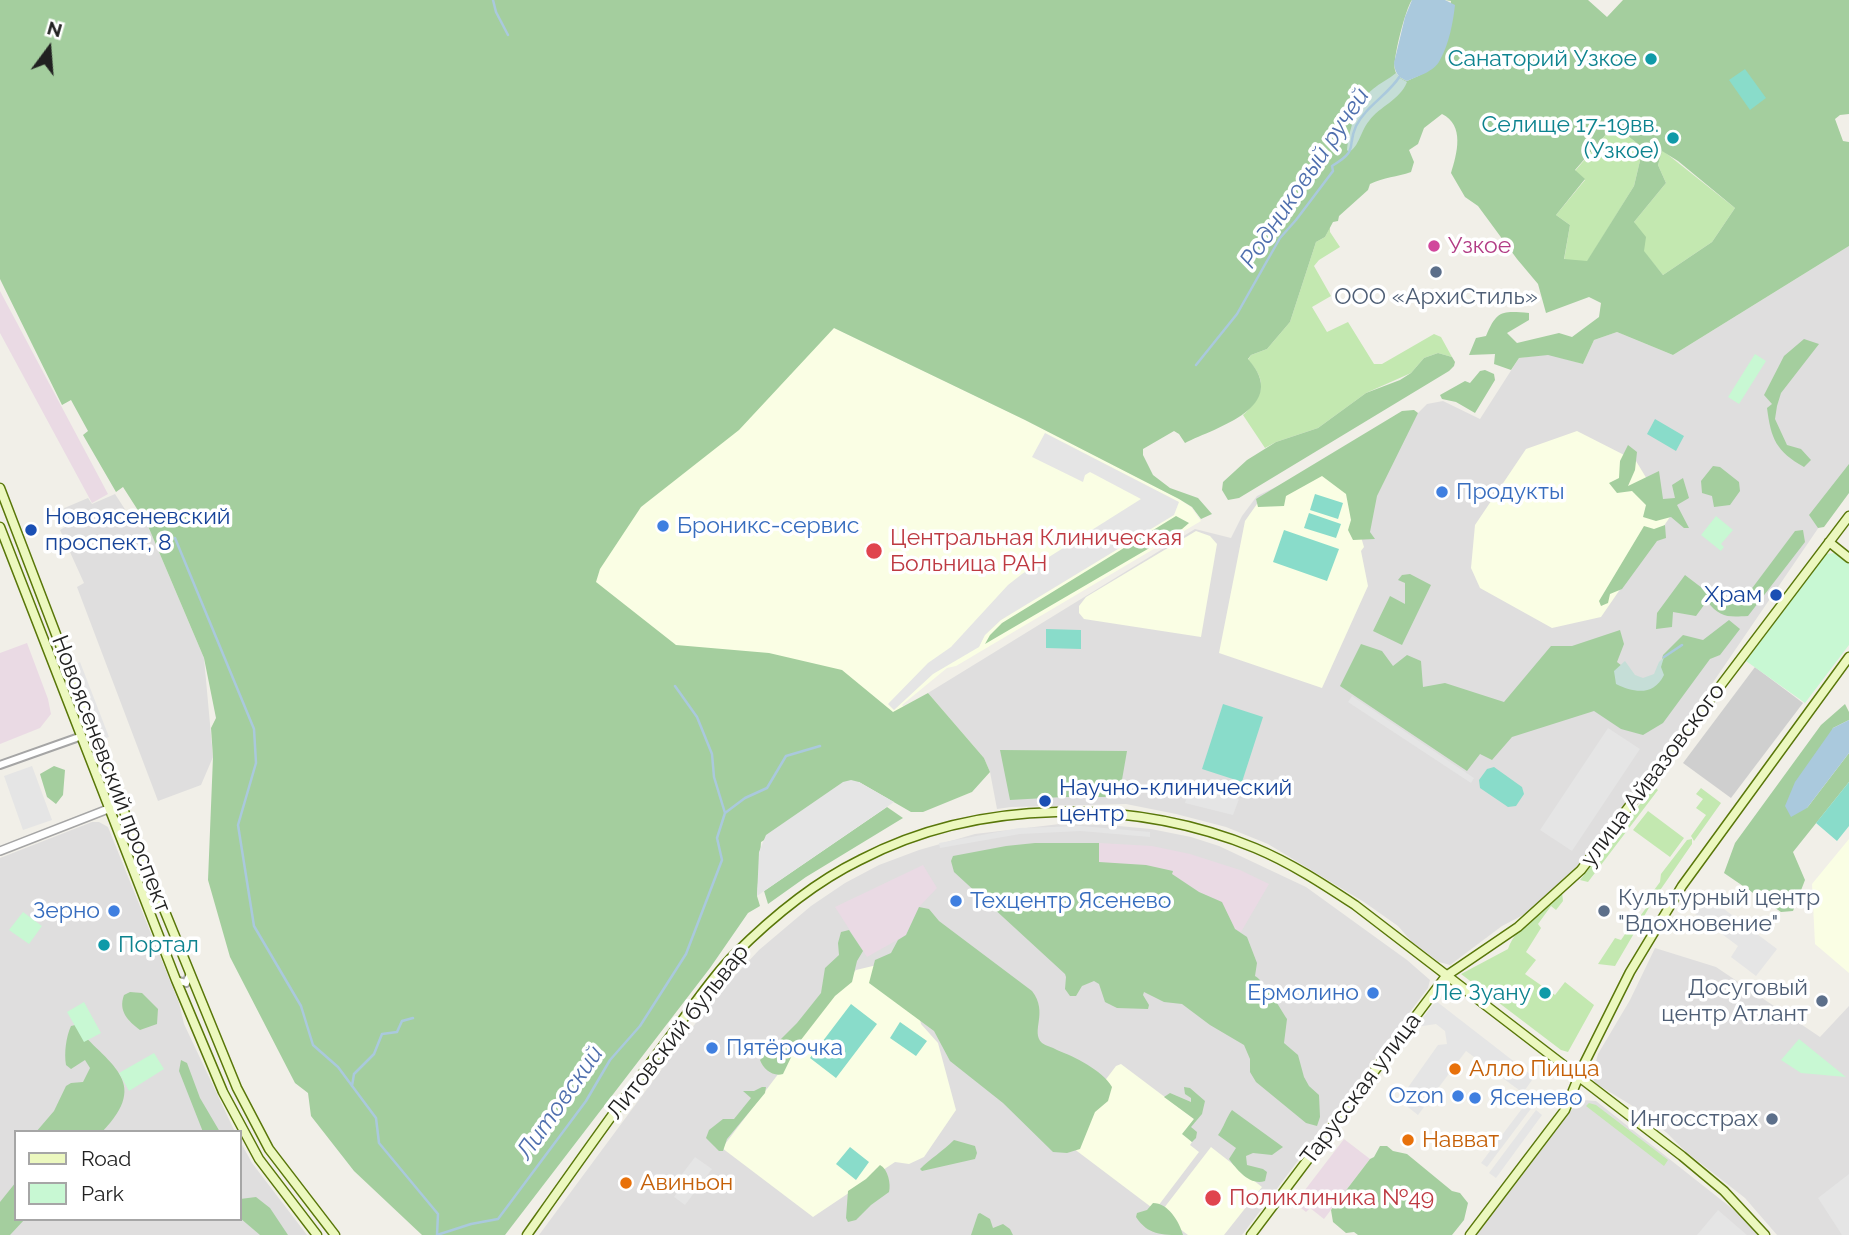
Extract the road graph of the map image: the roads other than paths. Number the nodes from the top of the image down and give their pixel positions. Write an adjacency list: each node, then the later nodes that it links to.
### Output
1 (0, 488): 9 (main road, Новоясеневский проспект)
2 (1849, 516): 4 (main road, улица Айвазовского)
3 (0, 527): 7 (main road, Новоясеневский проспект)
4 (1829, 542): 5 (main road); 13 (main road, улица Айвазовского)
5 (1849, 558)
6 (1849, 657): 15 (main road)
7 (82, 736): 8 (street); 10 (main road, Новоясеневский проспект)
8 (0, 765)
9 (121, 804): 10 (street); 12 (main road, Новоясеневский проспект)
10 (109, 808): 11 (street); 14 (main road, Новоясеневский проспект)
11 (0, 851)
12 (190, 974): 14 (street); 16 (main road, Новоясеневский проспект)
13 (1446, 976): 15 (main road, Литовский бульвар); 22 (main road, Литовский бульвар); 23 (main road, Тарусская улица)
14 (176, 980): 17 (main road, Новоясеневский проспект)
15 (1579, 1079): 24 (main road); 25 (main road, Литовский бульвар)
16 (290, 1178): 17 (street); 18 (main road, Новоясеневский проспект)
17 (278, 1187): 19 (main road, Новоясеневский проспект)
18 (299, 1191): 19 (street); 21 (main road, Новоясеневский проспект)
19 (288, 1199): 20 (main road, Новоясеневский проспект)
20 (317, 1235)
21 (335, 1235)
22 (527, 1235)
23 (1251, 1235)
24 (1470, 1235)
25 (1765, 1235)

